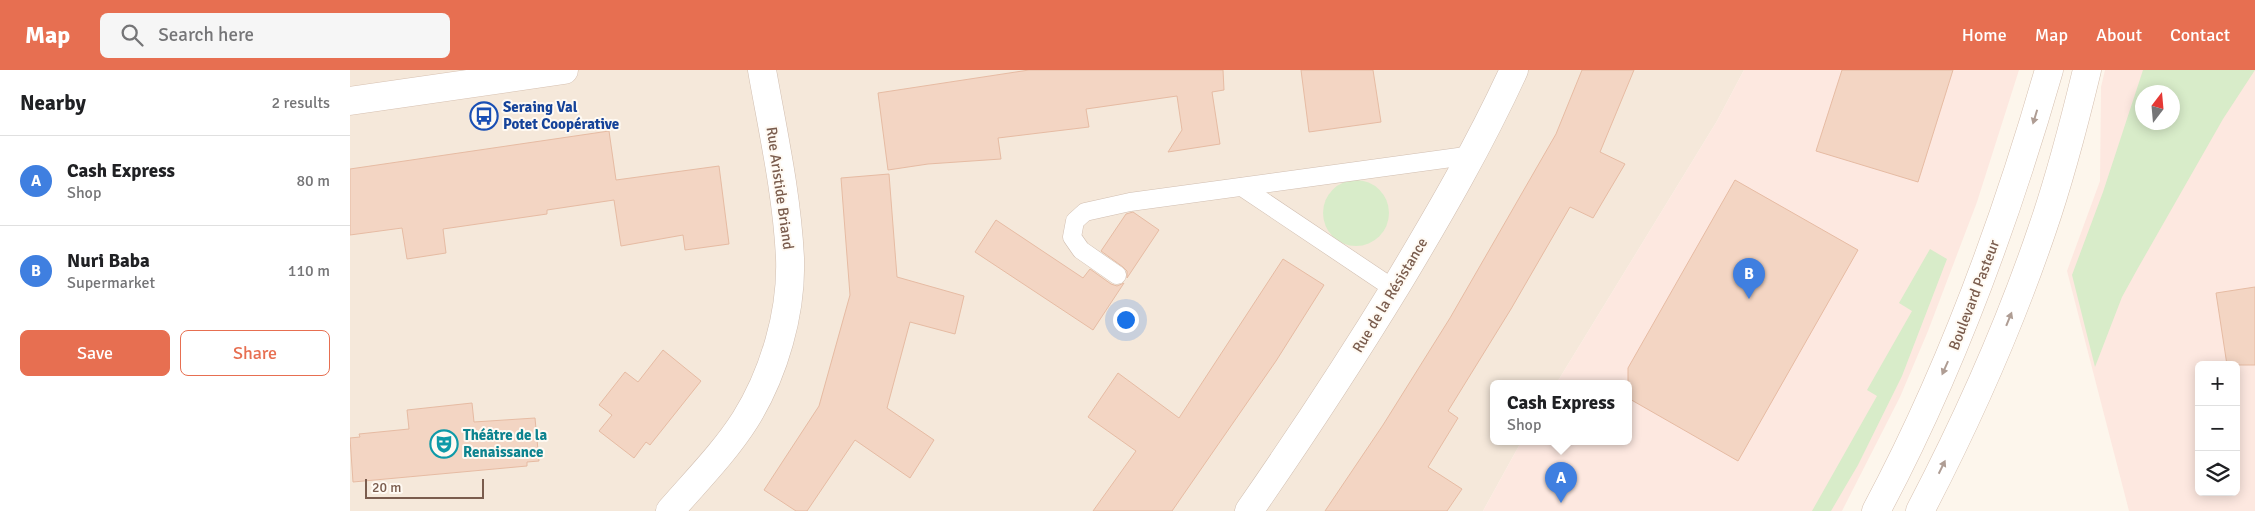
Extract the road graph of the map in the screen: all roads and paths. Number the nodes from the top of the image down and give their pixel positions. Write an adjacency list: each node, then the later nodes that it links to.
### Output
1 (564, 70): 6 (street)
2 (762, 70): 11 (street, Rue Aristide Briand)
3 (1514, 70): 7 (street, Rue de la Résistance)
4 (2049, 70): 13 (street, Boulevard Pasteur, one-way to 13)
5 (2087, 70): 14 (street, one-way to 5)
6 (350, 101)
7 (1473, 155): 8 (lane); 10 (street, Rue de la Résistance)
8 (1242, 187): 9 (lane); 10 (lane)
9 (1117, 275)
10 (1394, 289): 12 (street, Rue de la Résistance)
11 (670, 511)
12 (1249, 511)
13 (1876, 511)
14 (1920, 511)

